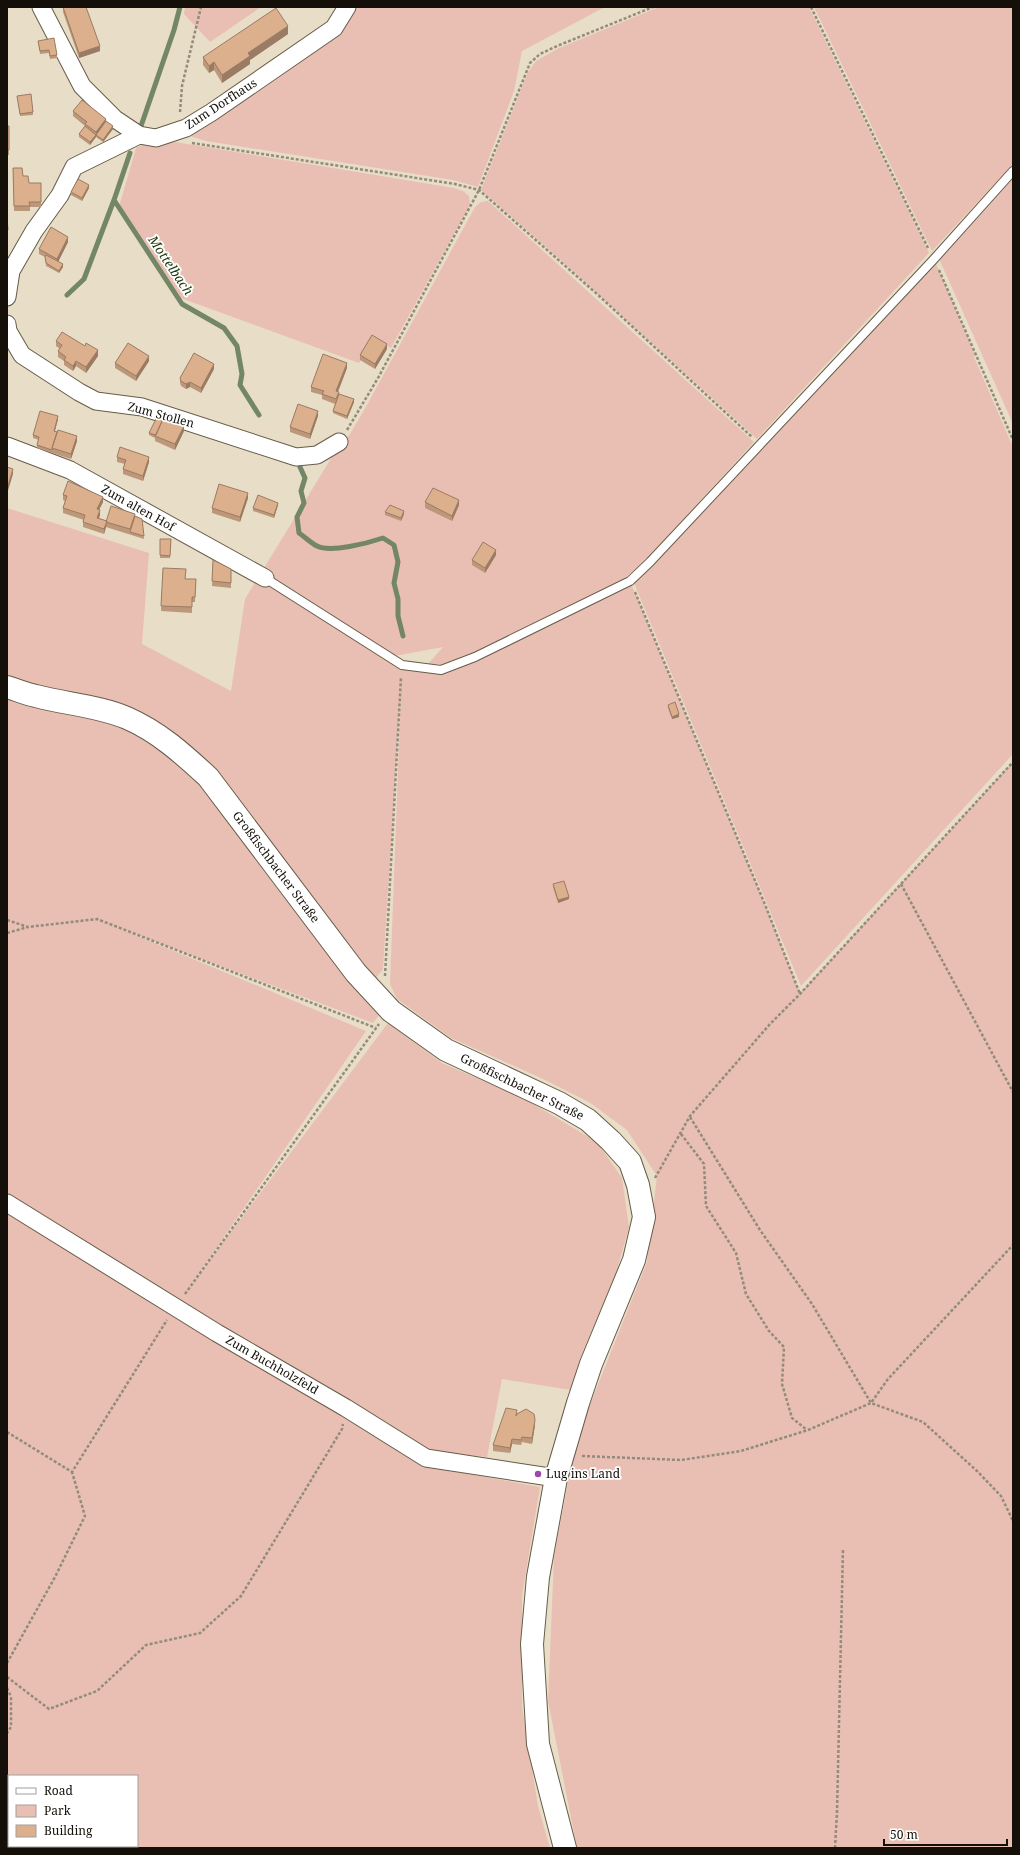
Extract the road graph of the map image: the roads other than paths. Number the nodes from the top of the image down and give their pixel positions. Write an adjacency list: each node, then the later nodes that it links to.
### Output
1 (41, 7): 3 (street, Zum Dorfhaus)
2 (347, 7): 3 (street, Zum Dorfhaus)
3 (139, 135): 5 (street)
4 (1013, 171): 10 (lane)
5 (9, 269): 6 (street)
6 (7, 297)
7 (7, 324): 8 (street, Zum Stollen)
8 (340, 442)
9 (7, 446): 10 (street, Zum alten Hof)
10 (265, 578)
11 (7, 687): 13 (main road, Großfischbacher Straße)
12 (7, 1202): 13 (street, Zum Buchholzfeld)
13 (556, 1478): 14 (main road, Großfischbacher Straße)
14 (565, 1848)

